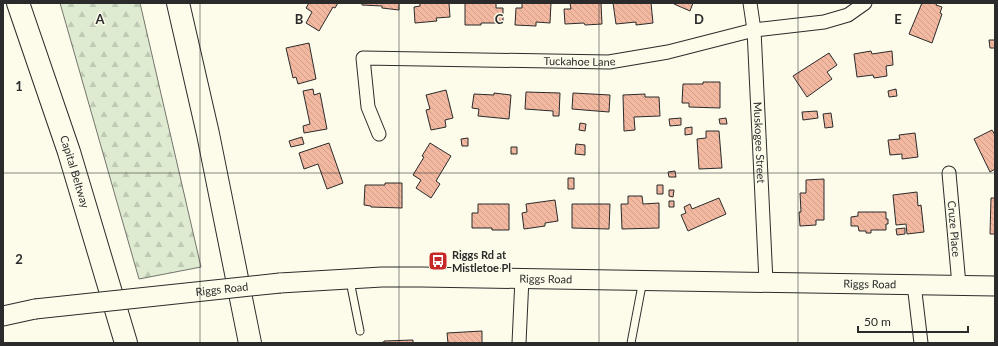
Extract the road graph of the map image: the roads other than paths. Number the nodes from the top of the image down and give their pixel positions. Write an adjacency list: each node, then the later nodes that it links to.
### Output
1 (18, 3): 17 (highway, Capital Beltway)
2 (178, 3): 18 (highway)
3 (750, 3): 5 (street, Muskogee Street)
4 (865, 3): 5 (street, Tuckahoe Lane)
5 (754, 30): 6 (street, Tuckahoe Lane); 11 (street, Muskogee Street)
6 (379, 134)
7 (949, 173): 13 (street, Cruze Place)
8 (349, 278): 9 (main road, Riggs Road); 15 (main road, Riggs Road, bridge); 16 (lane)
9 (522, 278): 10 (main road, Riggs Road); 19 (street)
10 (643, 280): 11 (main road, Riggs Road); 20 (lane)
11 (766, 282): 12 (main road, Riggs Road)
12 (914, 284): 13 (main road, Riggs Road); 21 (street)
13 (959, 285): 14 (main road, Riggs Road)
14 (995, 286)
15 (3, 316)
16 (360, 331)
17 (126, 343)
18 (250, 343)
19 (519, 343)
20 (631, 343)
21 (921, 343)

